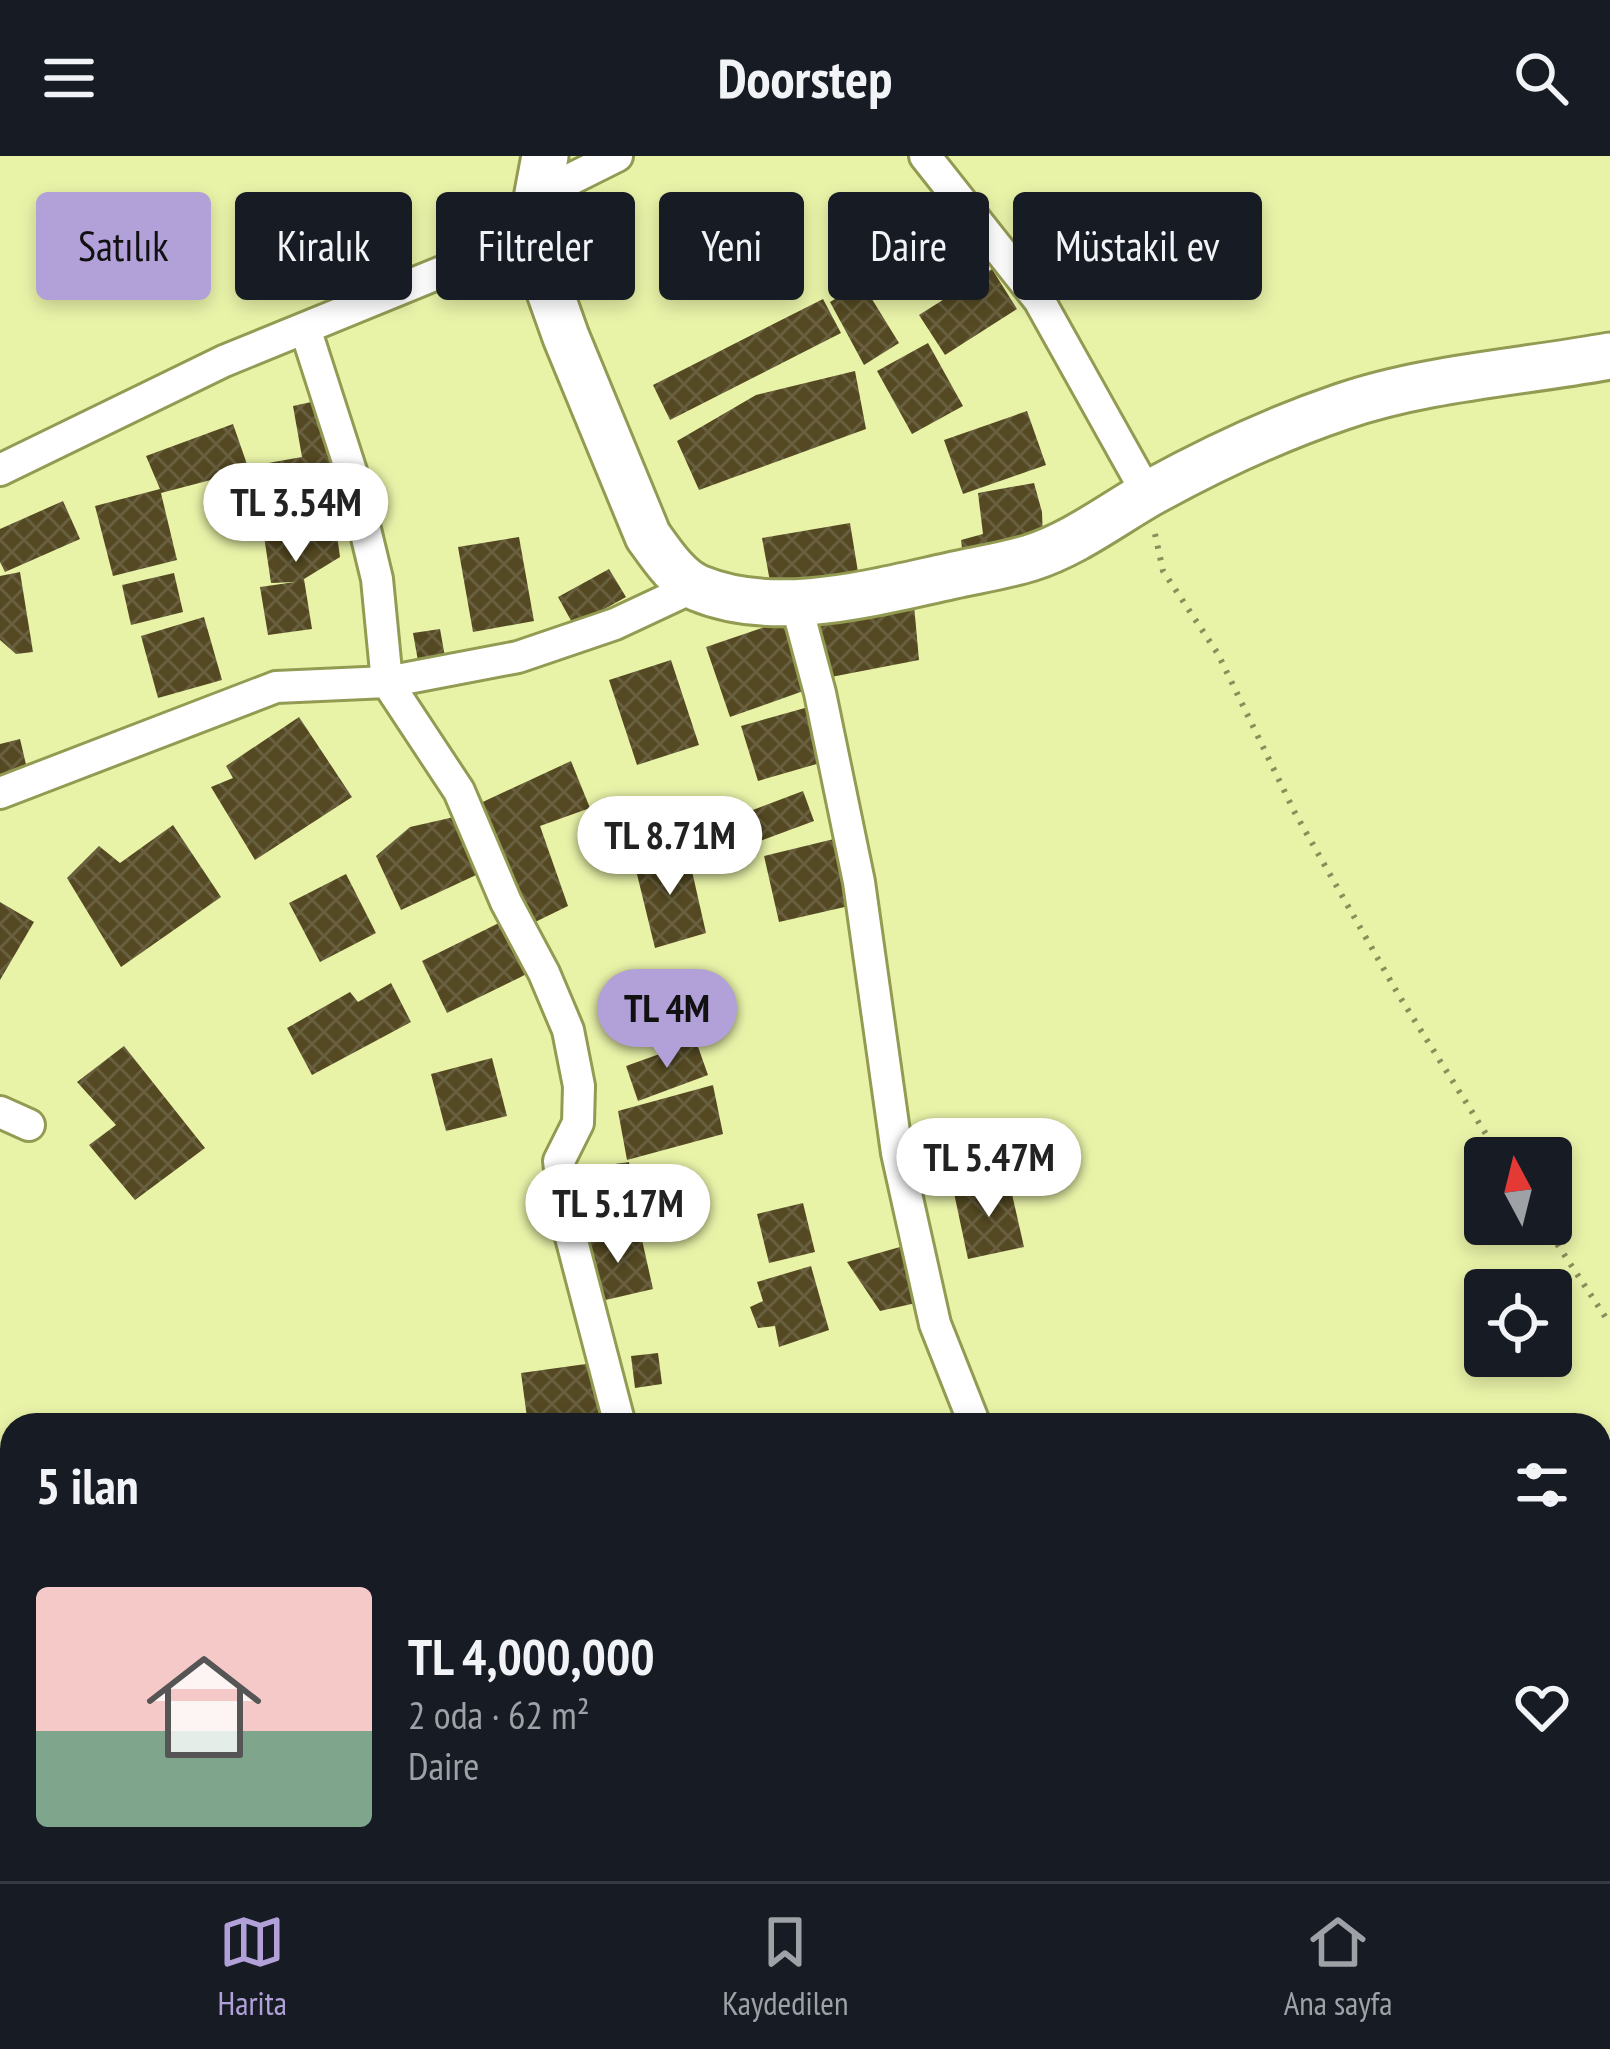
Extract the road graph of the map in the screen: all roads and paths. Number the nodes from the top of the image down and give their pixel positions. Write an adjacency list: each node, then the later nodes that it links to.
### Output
1 (545, 156): 4 (street)
2 (617, 156): 5 (street)
3 (925, 156): 11 (street)
4 (538, 192)
5 (561, 192)
6 (436, 274): 8 (street)
7 (553, 300): 12 (street)
8 (304, 328): 10 (street); 14 (street)
9 (1610, 356): 11 (street)
10 (0, 470)
11 (1148, 494): 13 (street); 18 (path)
12 (694, 587): 13 (street); 14 (street)
13 (796, 602): 22 (street)
14 (387, 682): 15 (street); 21 (street)
15 (0, 793)
16 (0, 1112): 17 (street)
17 (28, 1125)
18 (1488, 1137)
19 (1558, 1245): 20 (path)
20 (1610, 1324)
21 (617, 1413)
22 (970, 1413)

